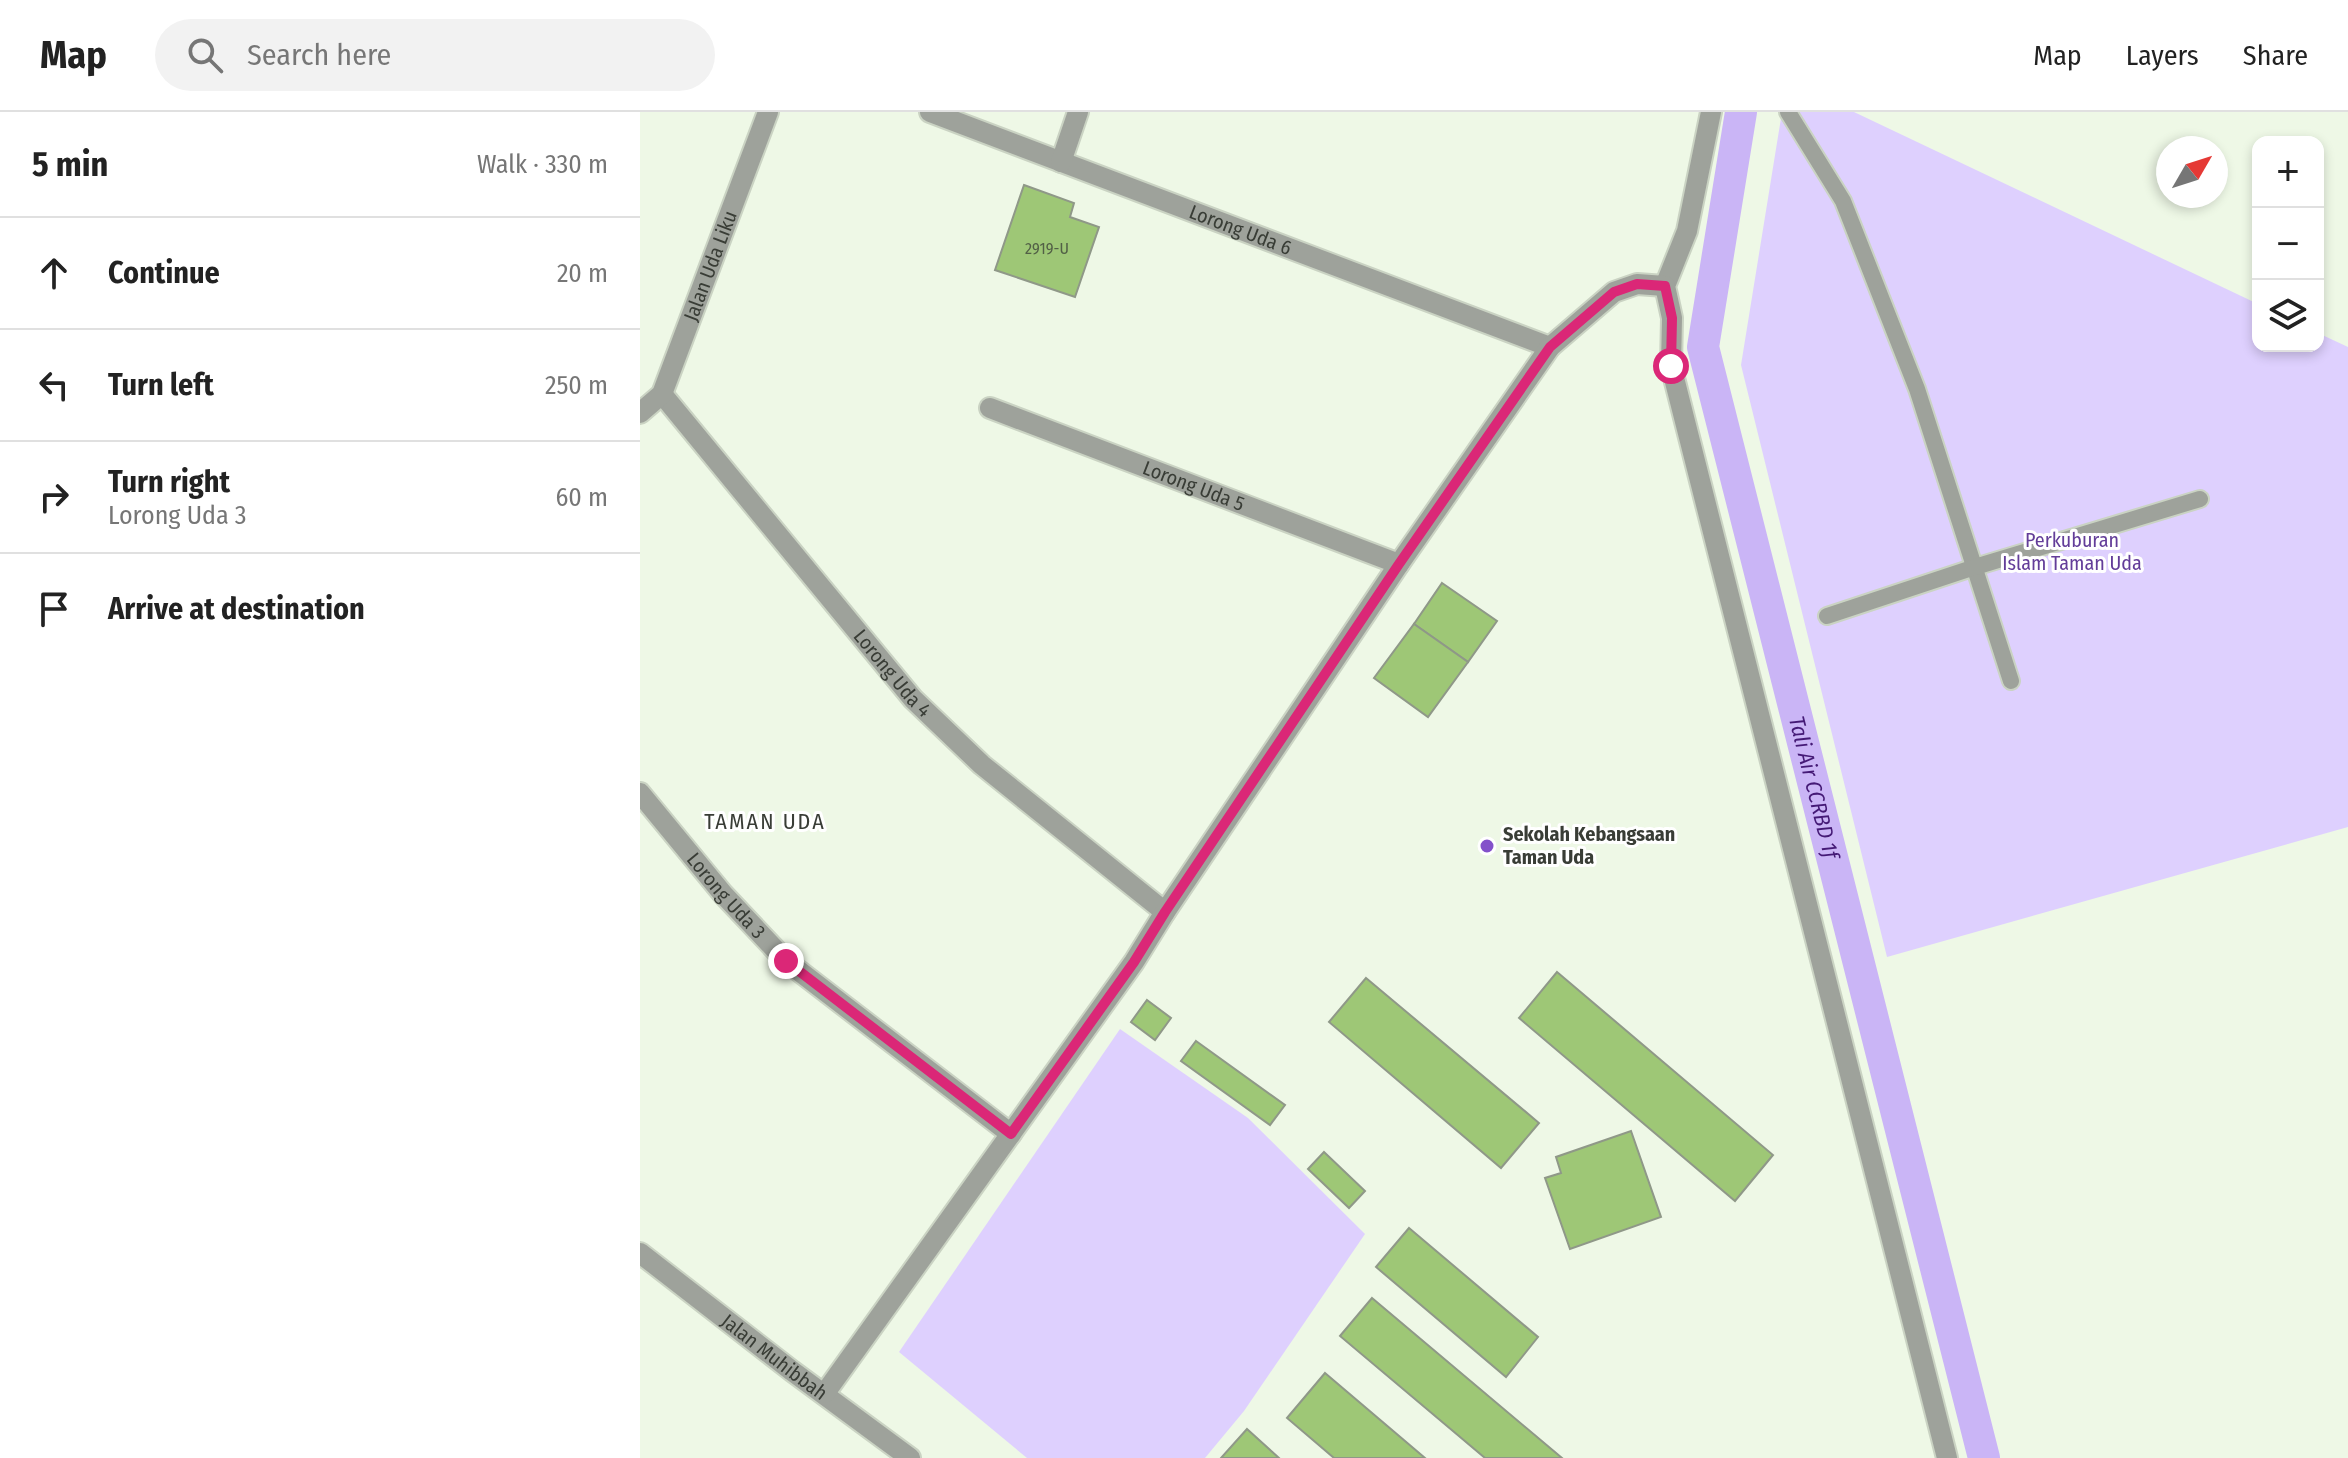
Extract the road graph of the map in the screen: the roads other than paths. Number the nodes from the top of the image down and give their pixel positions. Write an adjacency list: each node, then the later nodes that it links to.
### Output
1 (768, 112): 9 (street, Jalan Uda Liku)
2 (930, 112): 6 (street, Lorong Uda 6)
3 (1078, 112): 6 (street)
4 (1711, 112): 7 (street)
5 (1788, 112): 14 (lane)
6 (1061, 162): 8 (street, Lorong Uda 6)
7 (1665, 286): 8 (street); 23 (street)
8 (1550, 347): 13 (street)
9 (662, 394): 11 (street, Jalan Uda Liku); 18 (street, Lorong Uda 4)
10 (990, 408): 13 (street, Lorong Uda 5)
11 (640, 413)
12 (2200, 499): 14 (lane)
13 (1399, 564): 18 (street)
14 (1975, 567): 15 (lane); 16 (lane)
15 (1827, 616)
16 (2011, 681)
17 (640, 793): 19 (street, Lorong Uda 3)
18 (1165, 912): 19 (street)
19 (1011, 1134): 21 (street)
20 (640, 1253): 21 (street, Jalan Muhibbah)
21 (825, 1393): 22 (street, Jalan Muhibbah)
22 (910, 1458)
23 (1947, 1458)

